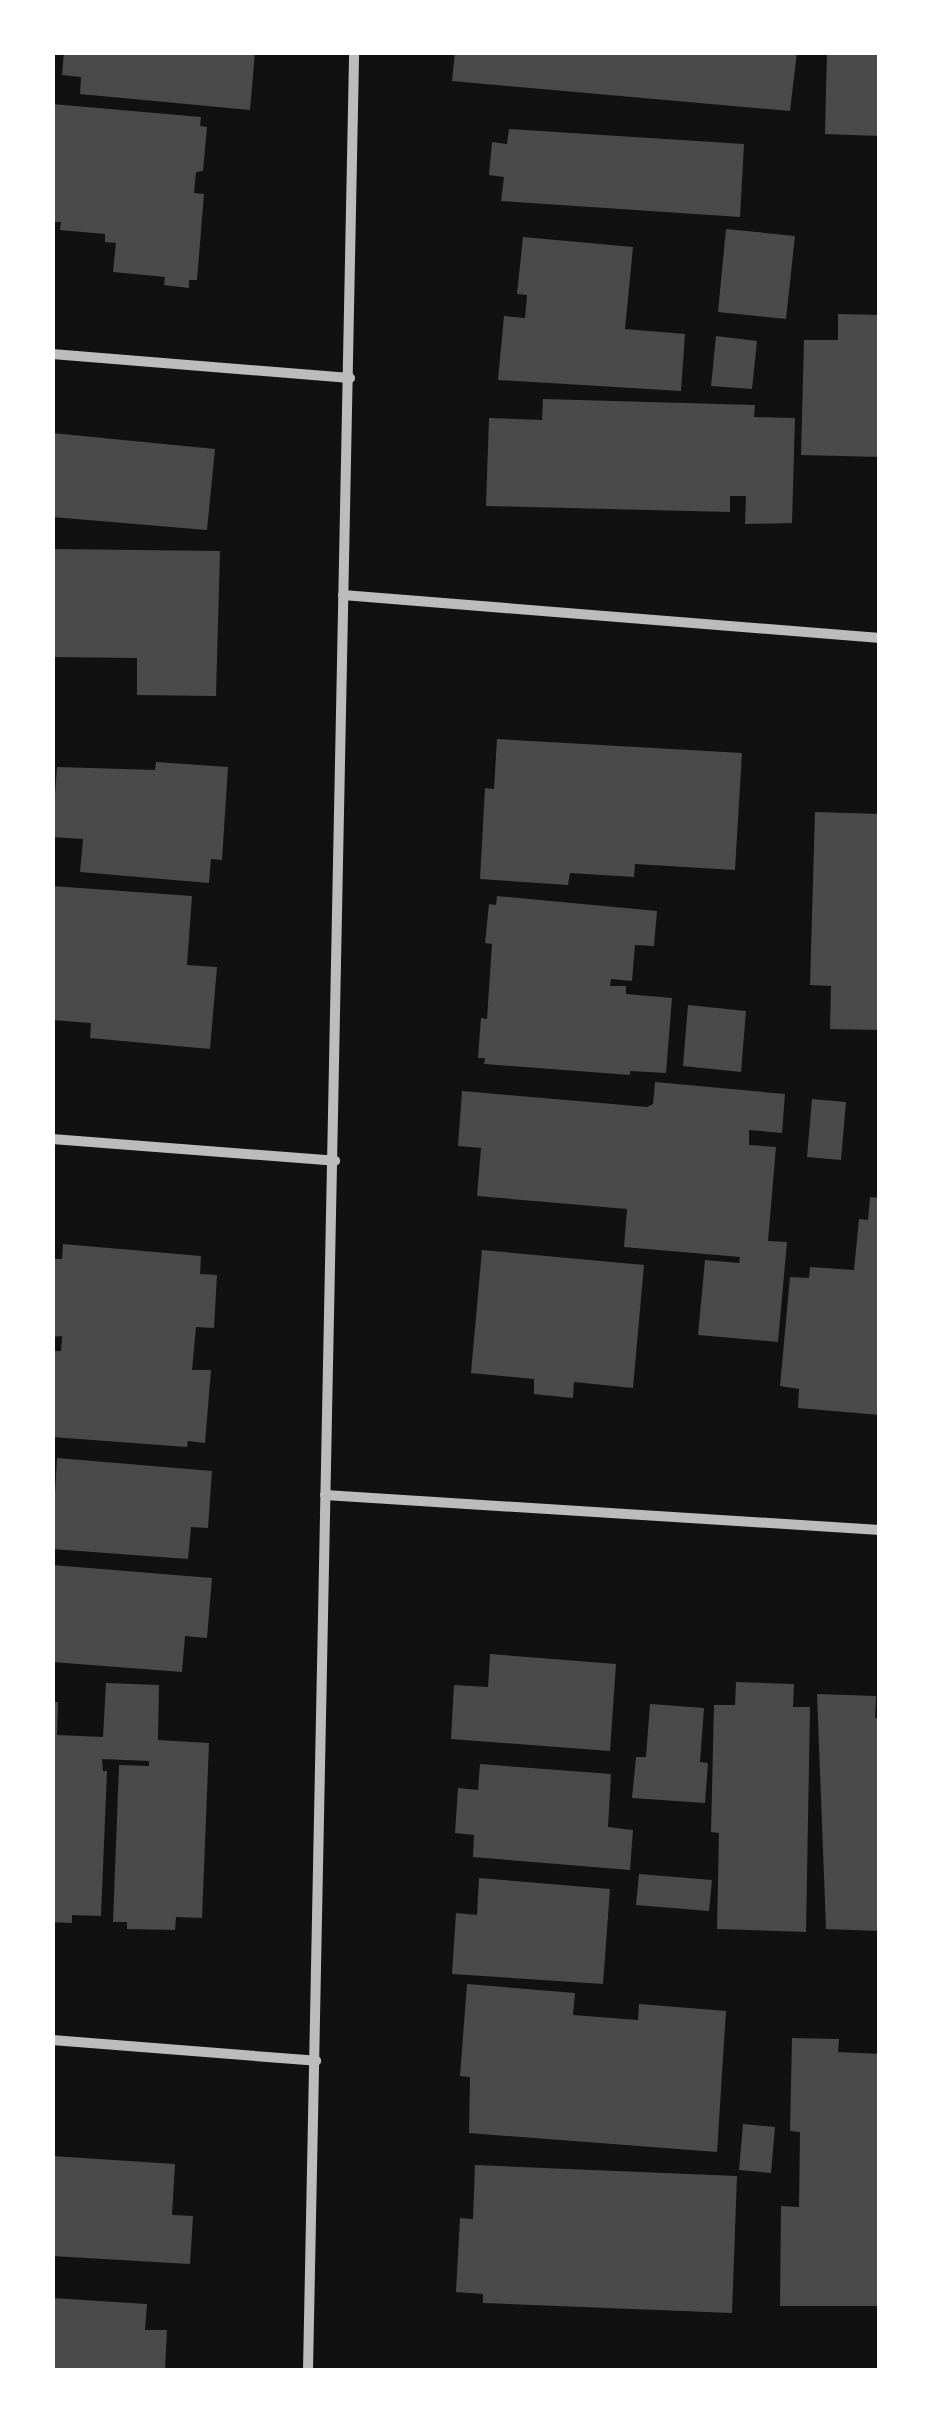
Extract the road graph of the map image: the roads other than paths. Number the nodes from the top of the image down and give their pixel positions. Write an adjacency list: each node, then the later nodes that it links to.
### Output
1 (354, 52): 3 (street)
2 (52, 354): 3 (street)
3 (350, 378): 4 (street)
4 (342, 595): 5 (street); 7 (street)
5 (880, 638)
6 (52, 1139): 7 (street)
7 (336, 1161): 8 (street)
8 (325, 1495): 9 (street); 11 (street)
9 (880, 1530)
10 (52, 2040): 11 (street)
11 (316, 2061): 12 (street)
12 (308, 2370)

